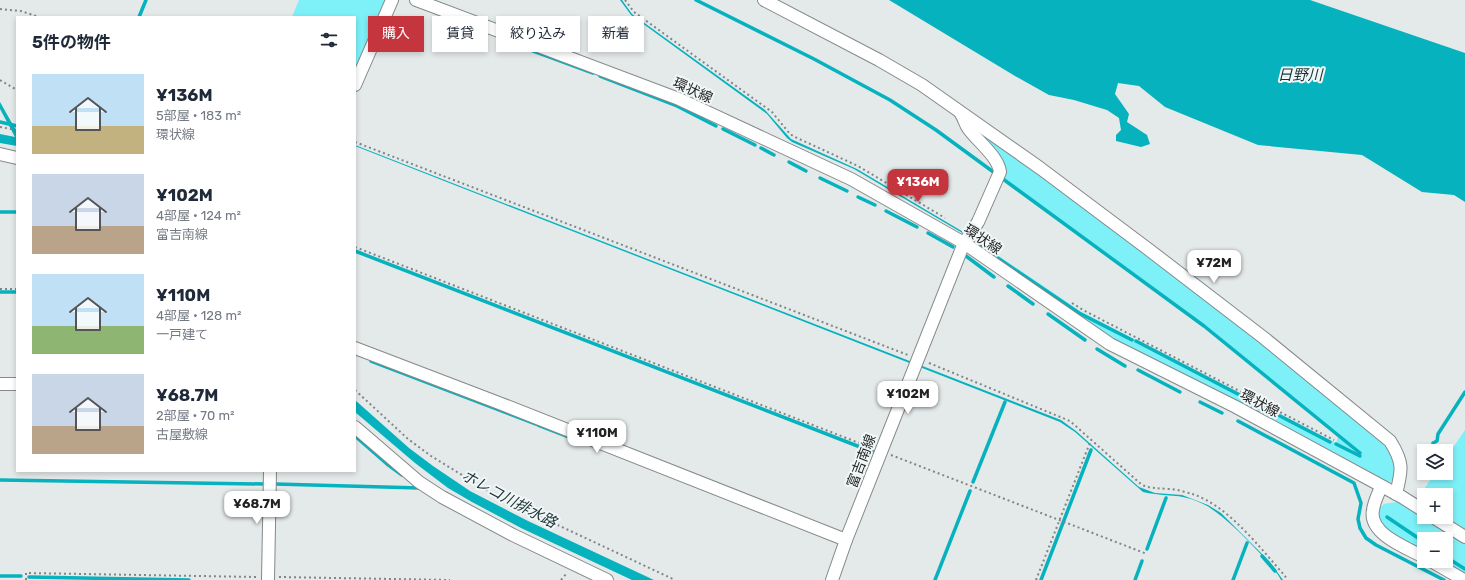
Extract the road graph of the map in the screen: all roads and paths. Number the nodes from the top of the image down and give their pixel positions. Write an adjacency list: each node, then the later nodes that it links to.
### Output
1 (392, 0): 7 (street)
2 (416, 0): 15 (street, 環状線)
3 (764, 0): 9 (street)
4 (0, 9): 5 (path)
5 (36, 16)
6 (0, 80): 8 (path)
7 (356, 83)
8 (16, 89)
9 (961, 113): 15 (street, 富吉南線); 29 (street)
10 (0, 127): 11 (path)
11 (16, 130)
12 (356, 142): 20 (path)
13 (0, 154): 14 (street)
14 (16, 158)
15 (964, 243): 20 (street, 富吉南線); 28 (street, 環状線)
16 (356, 247): 26 (path)
17 (0, 289): 18 (path)
18 (16, 289)
19 (356, 348): 34 (street)
20 (918, 359): 25 (path); 26 (street, 富吉南線)
21 (0, 384): 22 (street)
22 (16, 384)
23 (356, 391): 42 (path)
24 (356, 428): 41 (street)
25 (1091, 440): 31 (path); 45 (path)
26 (881, 451): 31 (path); 34 (street, 富吉南線)
27 (270, 472): 38 (street)
28 (1381, 486): 29 (street, 環状線); 35 (street)
29 (1396, 494): 30 (street, 環状線)
30 (1417, 507)
31 (1060, 520): 36 (path); 44 (path)
32 (1444, 524): 33 (street)
33 (1465, 537)
34 (846, 540): 43 (street, 富吉南線)
35 (1417, 553)
36 (1147, 554)
37 (1443, 568): 46 (street)
38 (268, 578): 39 (path); 40 (path)
39 (26, 580)
40 (450, 580)
41 (607, 580)
42 (675, 580)
43 (832, 580)
44 (1036, 580)
45 (1287, 580)
46 (1464, 580)

